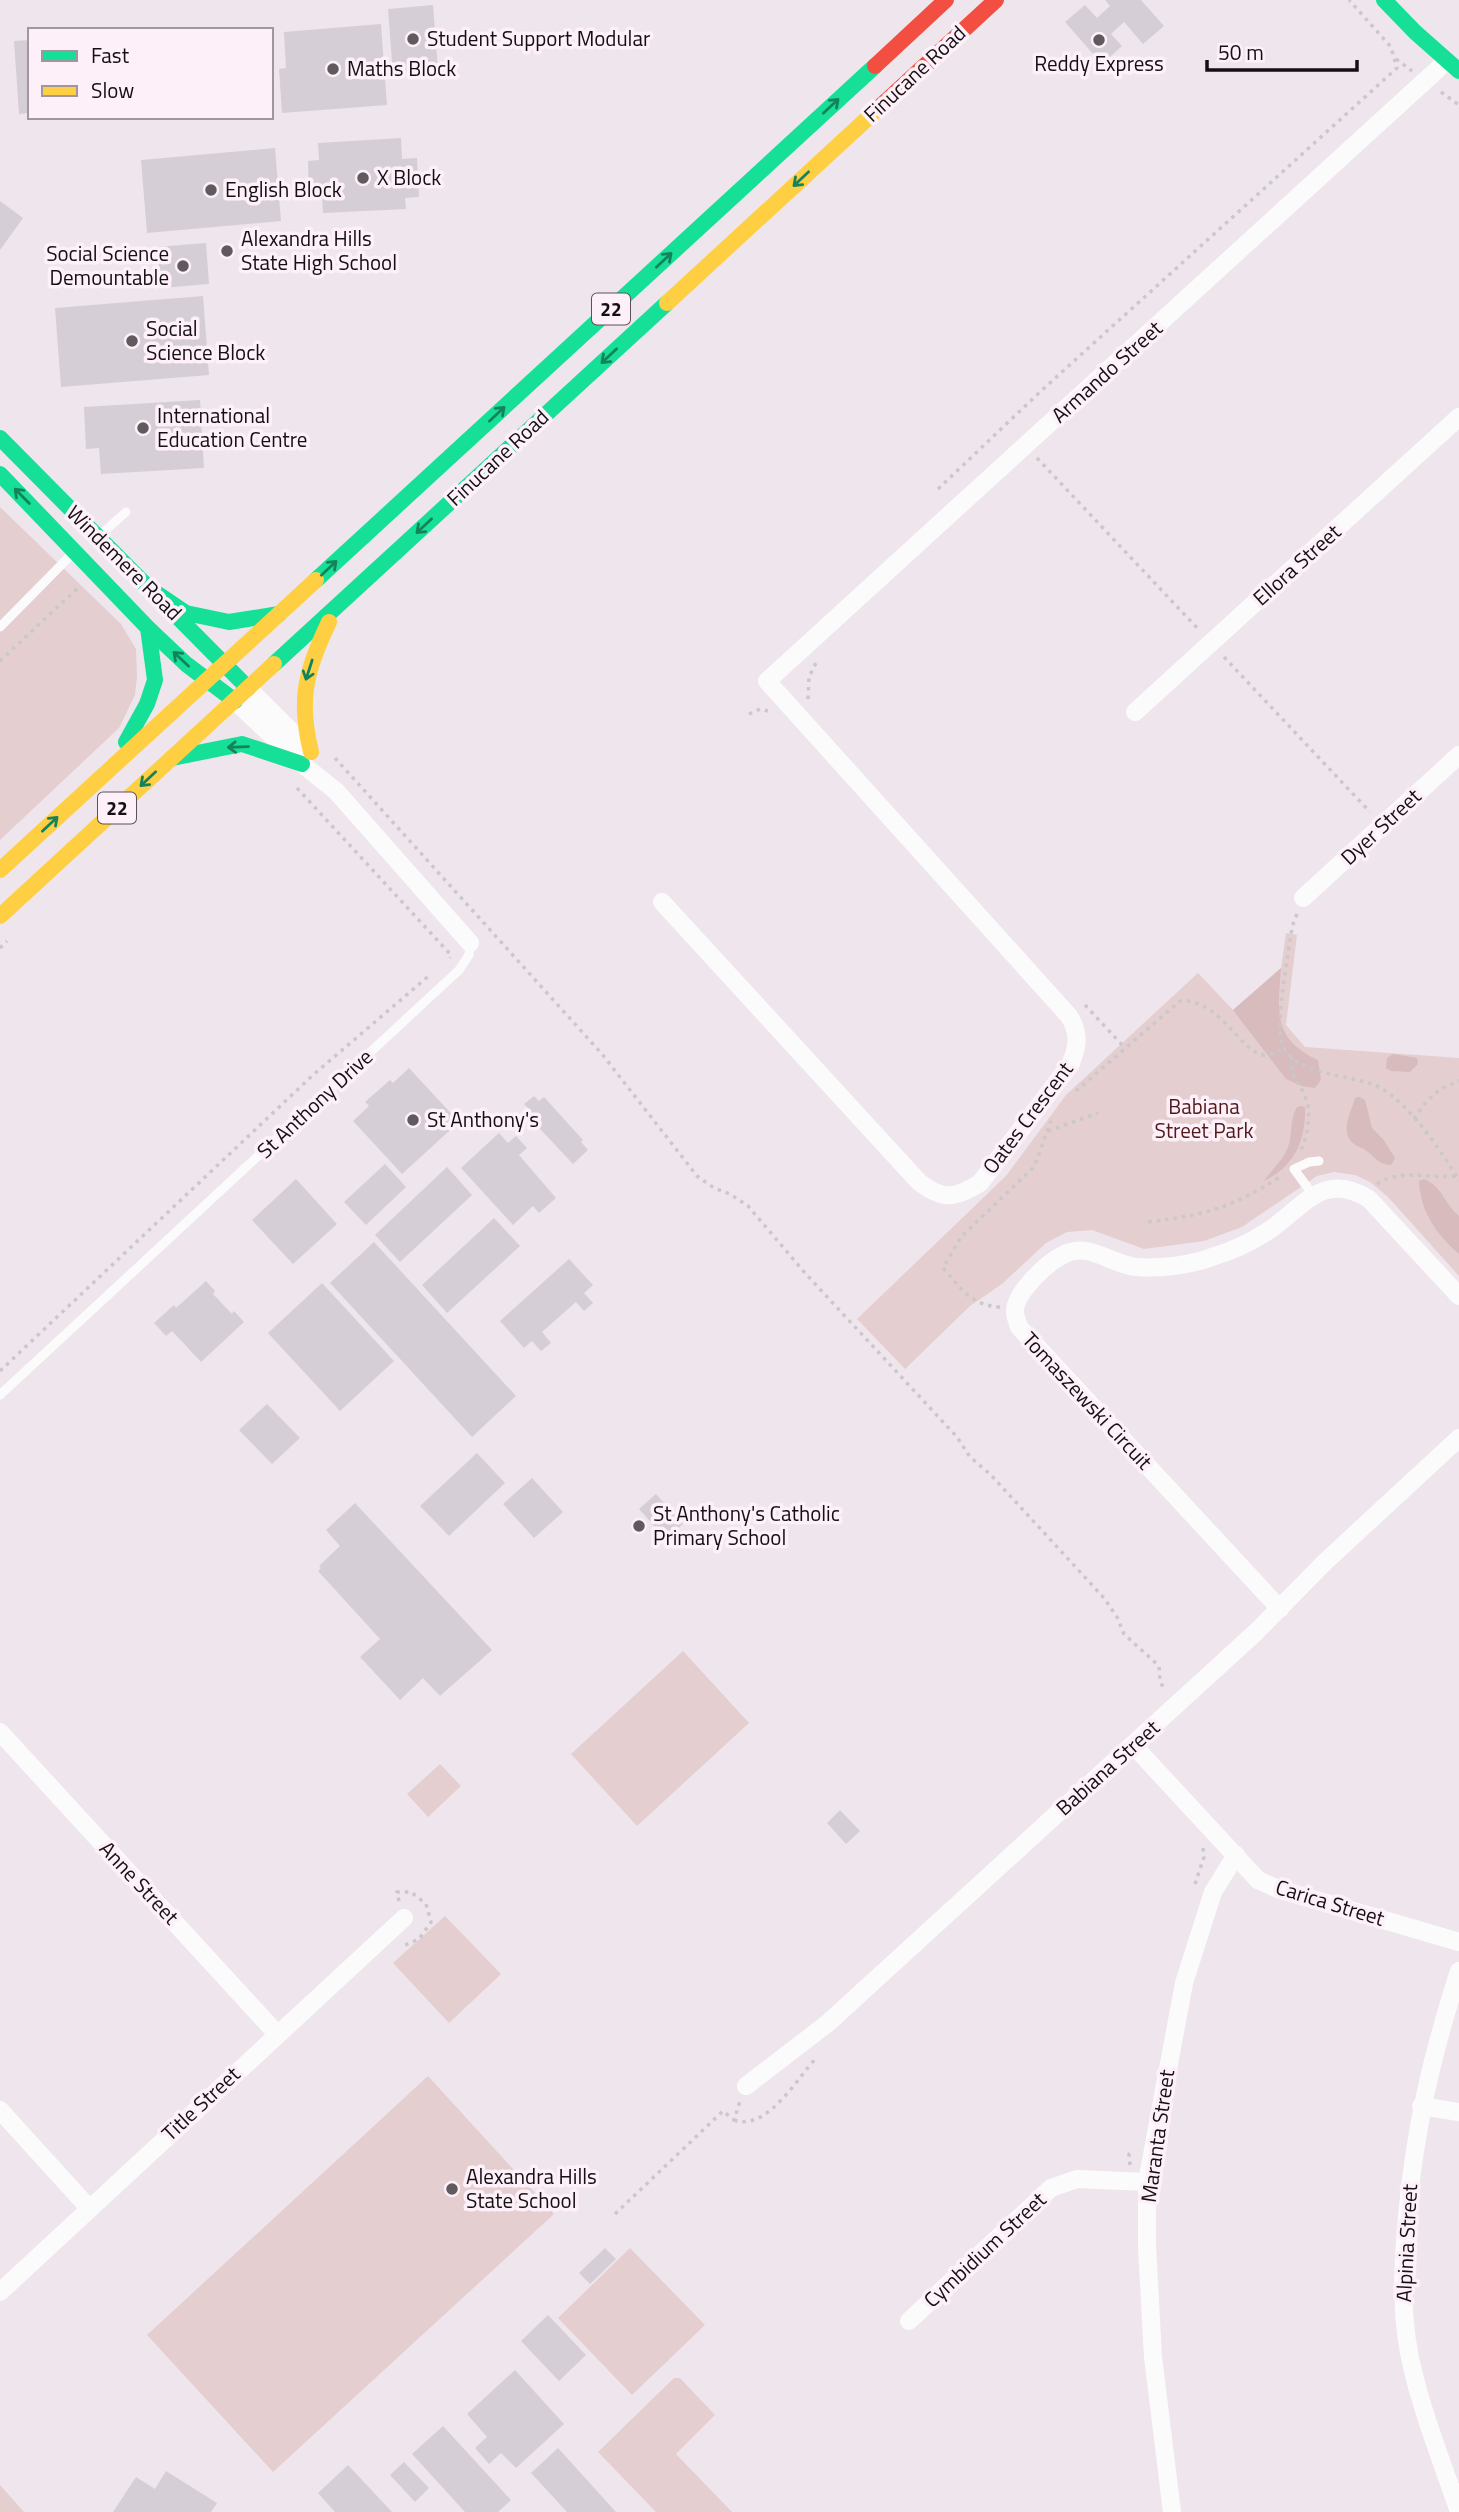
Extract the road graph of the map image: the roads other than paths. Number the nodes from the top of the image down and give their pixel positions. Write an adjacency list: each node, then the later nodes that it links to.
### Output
1 (946, 0): 13 (main road, Finucane Road / 22, one-way to 1)
2 (996, 0): 12 (main road, Finucane Road / 22, one-way to 12)
3 (1384, 0): 4 (main road)
4 (1452, 65): 18 (street, Armando Street)
5 (1459, 417): 20 (street, Ellora Street)
6 (0, 438): 9 (main road, Windemere Road)
7 (0, 474): 10 (main road, Windemere Road, one-way to 7)
8 (126, 512): 9 (lane)
9 (98, 537): 11 (main road, Windemere Road)
10 (75, 550): 14 (lane); 15 (main road, Windemere Road)
11 (158, 594): 13 (main road); 16 (main road, Windemere Road)
12 (336, 608): 19 (main road, Finucane Road / 22); 23 (main road, one-way to 23)
13 (279, 614): 16 (main road, Finucane Road / 22)
14 (0, 627)
15 (148, 628): 17 (main road, Windemere Road, one-way to 15); 24 (main road)
16 (225, 665): 17 (main road, Finucane Road / 22); 19 (main road, Windemere Road)
17 (207, 681): 19 (main road, Windemere Road); 24 (main road, Finucane Road / 22)
18 (768, 681): 27 (street, Oates Crescent)
19 (242, 694): 22 (main road, Finucane Road / 22); 23 (street, St Anthony Drive)
20 (1135, 712)
21 (1459, 755): 26 (street, Dyer Street)
22 (171, 758): 23 (main road, one-way to 22); 28 (main road, Finucane Road / 22, one-way to 28)
23 (307, 758): 29 (street, St Anthony Drive)
24 (111, 768): 25 (main road, Finucane Road / 22, one-way to 24)
25 (0, 870)
26 (1303, 898)
27 (662, 902)
28 (0, 916)
29 (470, 943): 33 (lane, St Anthony Drive)
30 (1319, 1161): 31 (lane)
31 (1313, 1195): 32 (street, Tomaszewski Circuit); 35 (street, Tomaszewski Circuit)
32 (1459, 1296)
33 (0, 1395)
34 (1459, 1438): 35 (street, Babiana Street)
35 (1280, 1609): 37 (street, Babiana Street)
36 (0, 1732): 42 (street, Anne Street)
37 (1133, 1745): 38 (street, Carica Street); 43 (street, Babiana Street)
38 (1236, 1855): 40 (street, Carica Street); 47 (street, Maranta Street)
39 (404, 1918): 42 (street, Title Street)
40 (1459, 1942)
41 (1459, 1971): 44 (street, Alpinia Street)
42 (277, 2034): 48 (street, Title Street)
43 (746, 2086)
44 (1421, 2106): 46 (street); 52 (street, Alpinia Street)
45 (0, 2110): 48 (street)
46 (1459, 2112)
47 (1138, 2182): 50 (street, Cymbidium Street); 51 (street, Maranta Street)
48 (89, 2208): 49 (street, Title Street)
49 (0, 2292)
50 (909, 2321)
51 (1172, 2512)
52 (1459, 2512)

